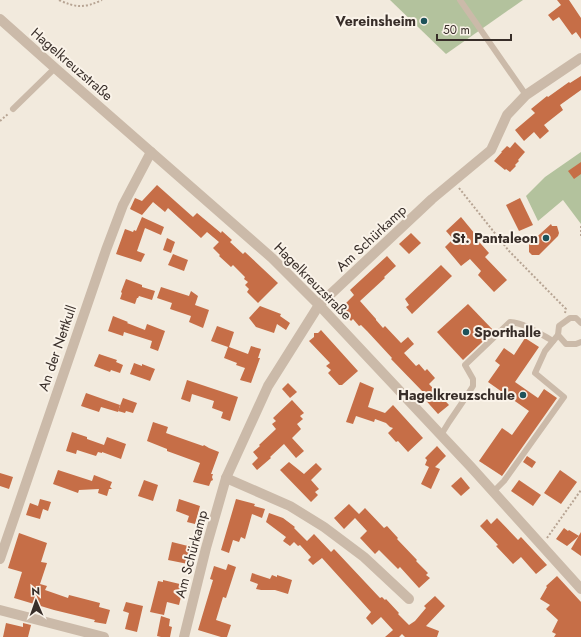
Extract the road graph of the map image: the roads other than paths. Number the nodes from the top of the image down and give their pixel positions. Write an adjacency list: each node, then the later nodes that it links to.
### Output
1 (460, 0): 5 (lane)
2 (0, 20): 4 (street, Hagelkreuzstraße)
3 (581, 58): 5 (street, Am Schürkamp)
4 (55, 68): 6 (lane); 7 (street, Hagelkreuzstraße)
5 (526, 96): 8 (street, Am Schürkamp)
6 (13, 109)
7 (151, 152): 8 (street, Hagelkreuzstraße); 16 (street, An der Nettkull)
8 (319, 305): 13 (street, Hagelkreuzstraße); 14 (street, Am Schürkamp)
9 (581, 323): 10 (lane)
10 (558, 335): 11 (lane); 12 (lane)
11 (553, 341): 13 (lane); 15 (lane)
12 (581, 342)
13 (441, 435): 15 (street, Hagelkreuzstraße)
14 (226, 478): 18 (street); 21 (street, Am Schürkamp)
15 (493, 492): 17 (street, Hagelkreuzstraße)
16 (0, 559)
17 (581, 590)
18 (410, 599)
19 (0, 610): 20 (street)
20 (104, 637)
21 (184, 637)

